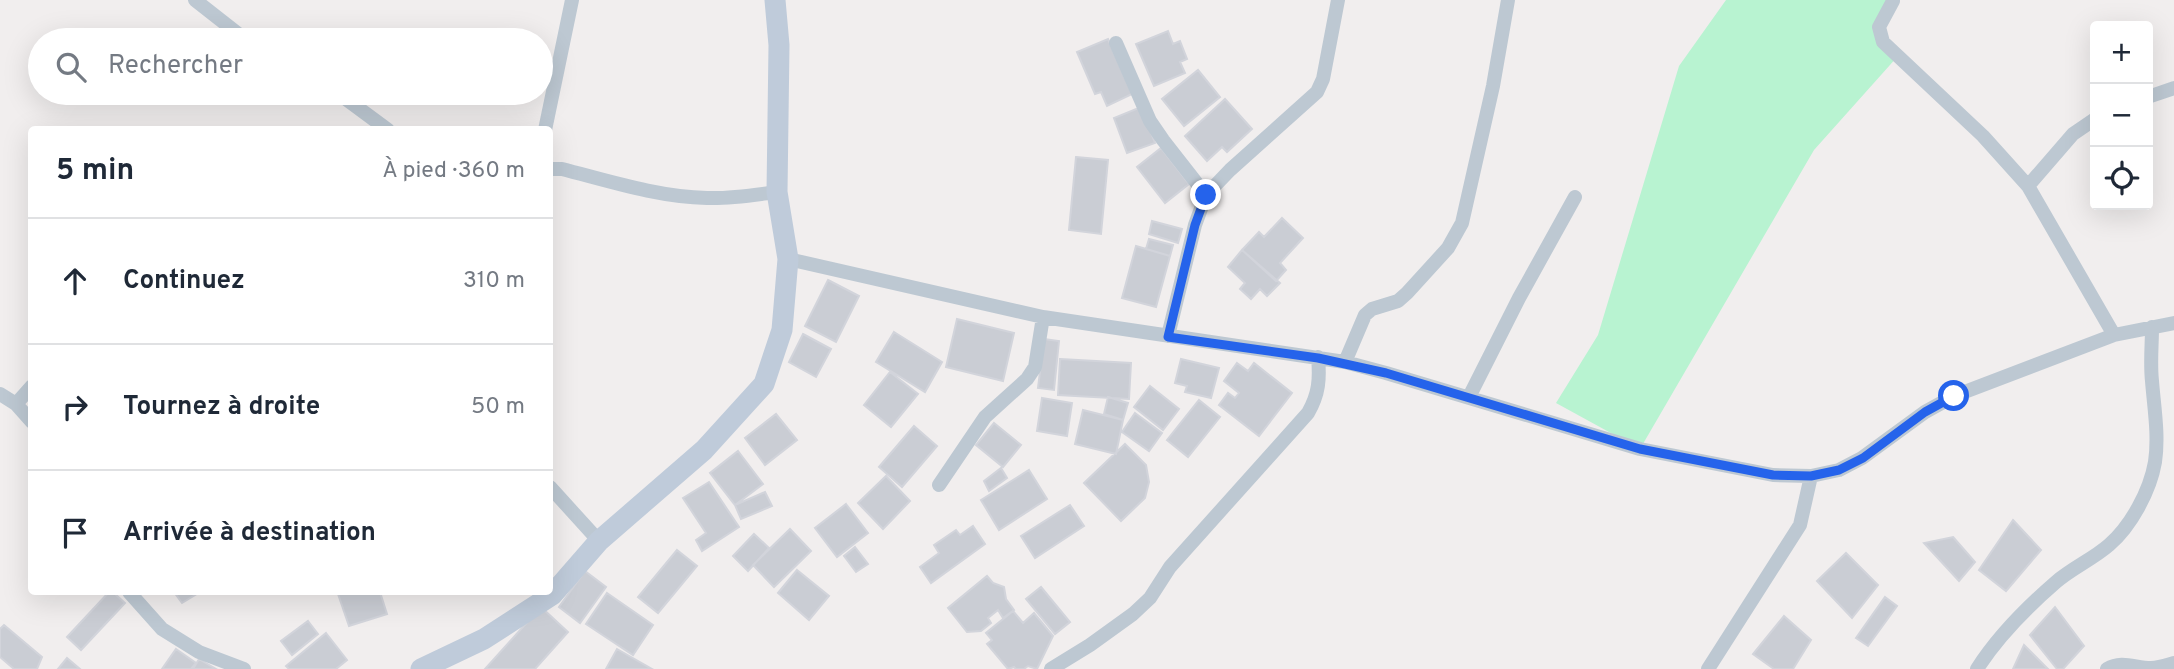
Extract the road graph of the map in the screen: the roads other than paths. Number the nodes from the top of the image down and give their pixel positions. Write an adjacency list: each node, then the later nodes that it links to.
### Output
1 (195, 0): 7 (street)
2 (572, 0): 10 (street)
3 (775, 0): 19 (street)
4 (1338, 0): 20 (street)
5 (1508, 0): 29 (street)
6 (1893, 1): 18 (street)
7 (231, 28)
8 (1116, 43): 20 (street)
9 (2174, 88): 11 (street)
10 (553, 91)
11 (2153, 95)
12 (354, 105): 15 (street)
13 (550, 105): 16 (street)
14 (2090, 122): 18 (street)
15 (383, 126)
16 (546, 126)
17 (553, 169): 19 (street)
18 (2028, 186): 26 (street)
19 (777, 192): 22 (street)
20 (1206, 195): 27 (street)
21 (1574, 197): 32 (street)
22 (788, 259): 23 (street); 38 (street)
23 (1043, 317): 27 (street); 36 (street)
24 (2174, 323): 25 (street)
25 (2152, 327): 26 (street); 47 (street)
26 (2114, 334): 35 (street)
27 (1168, 337): 28 (street)
28 (1318, 358): 29 (street); 45 (street)
29 (1345, 362): 32 (street)
30 (28, 390): 33 (street)
31 (0, 394): 33 (street)
32 (1469, 397): 35 (street)
33 (16, 404): 34 (street)
34 (28, 418)
35 (1811, 476): 46 (street)
36 (939, 485)
37 (553, 490): 38 (street)
38 (599, 541): 39 (street)
39 (553, 594)
40 (132, 595): 43 (street)
41 (552, 595): 44 (street)
42 (2174, 663): 48 (street)
43 (244, 669)
44 (421, 669)
45 (1051, 669)
46 (1708, 669)
47 (1977, 669)
48 (2107, 669)

